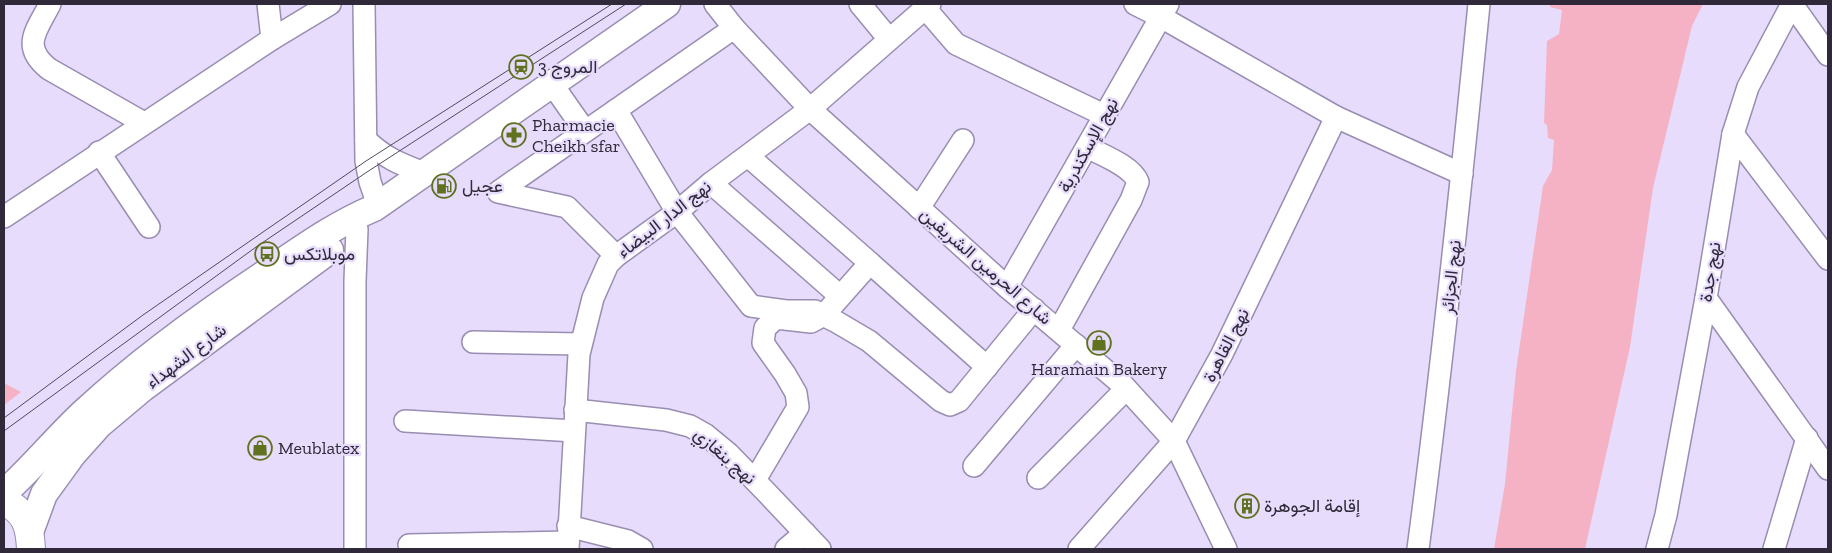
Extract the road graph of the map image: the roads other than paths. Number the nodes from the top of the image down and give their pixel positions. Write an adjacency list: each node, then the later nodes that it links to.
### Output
1 (50, 4): 22 (street)
2 (268, 4): 14 (street)
3 (330, 4): 14 (street)
4 (364, 4): 25 (street)
5 (667, 4): 17 (main road, شارع الشهداء)
6 (715, 4): 13 (street, شارع الحرمين الشريفين)
7 (860, 4): 15 (street)
8 (1135, 4): 12 (street)
9 (1479, 4): 31 (street, نهج الجزائر)
10 (1792, 4): 16 (street); 24 (street, نهج جدة)
11 (927, 6): 15 (street, نهج الدار البيضاء); 20 (street)
12 (1165, 10): 20 (street, نهج الإسكندرية); 21 (street)
13 (734, 28): 18 (street, شارع الحرمين الشريفين); 19 (street)
14 (272, 39): 22 (street)
15 (889, 39): 18 (street, نهج الدار البيضاء)
16 (1828, 55)
17 (552, 84): 23 (street); 30 (main road, شارع الشهداء)
18 (810, 109): 29 (street, نهج الدار البيضاء); 34 (street, شارع الحرمين الشريفين)
19 (616, 110): 23 (street); 35 (street)
20 (1104, 115): 27 (street, نهج الإسكندرية)
21 (1336, 117): 31 (street); 56 (street, نهج القاهرة)
22 (144, 122): 28 (street)
23 (585, 131): 39 (street)
24 (1733, 134): 40 (street); 44 (street, نهج جدة)
25 (366, 140): 30 (street); 33 (street)
26 (963, 140): 34 (street)
27 (1087, 147): 42 (street, نهج الإسكندرية); 47 (street)
28 (99, 152): 36 (street); 38 (street)
29 (748, 156): 32 (street, نهج الدار البيضاء); 41 (street)
30 (424, 173): 33 (main road, شارع الشهداء)
31 (1462, 174): 73 (street, نهج الجزائر)
32 (711, 183): 35 (street, نهج الدار البيضاء); 43 (street)
33 (376, 207): 37 (main road, شارع الشهداء)
34 (919, 208): 42 (street, شارع الحرمين الشريفين)
35 (677, 212): 39 (street, نهج الدار البيضاء); 46 (street)
36 (4, 217)
37 (354, 224): 61 (main road, شارع الشهداء); 65 (main road, شارع الشهداء); 67 (street)
38 (149, 227)
39 (616, 256): 49 (street, نهج الدار البيضاء)
40 (1828, 259)
41 (870, 263): 43 (street); 51 (street)
42 (1007, 286): 45 (street, شارع الحرمين الشريفين)
43 (840, 296): 46 (street)
44 (1706, 298): 55 (street); 74 (street, نهج جدة)
45 (1034, 310): 47 (street, شارع الحرمين الشريفين); 51 (street)
46 (824, 315): 51 (street); 60 (street)
47 (1059, 330): 50 (street, شارع الحرمين الشريفين)
48 (473, 342): 49 (street)
49 (581, 344): 54 (street, نهج الدار البيضاء)
50 (1076, 345): 52 (street, شارع الحرمين الشريفين); 57 (street)
51 (987, 367)
52 (1126, 388): 56 (street, شارع الحرمين الشريفين); 59 (street)
53 (405, 421): 54 (street, نهج بنغازي)
54 (574, 421): 60 (street, نهج بنغازي); 64 (street, نهج الدار البيضاء)
55 (1807, 438): 58 (street); 75 (street)
56 (1174, 441): 71 (street, نهج القاهرة); 72 (street, شارع الحرمين الشريفين)
57 (974, 466)
58 (1828, 468)
59 (1038, 478)
60 (755, 480): 63 (street, نهج بنغازي)
61 (4, 493)
62 (4, 501): 65 (highway)
63 (805, 533): 69 (street); 70 (street, نهج بنغازي)
64 (568, 539): 66 (street); 68 (street)
65 (30, 541)
66 (409, 545)
67 (355, 549)
68 (642, 549)
69 (786, 549)
70 (820, 549)
71 (1079, 549)
72 (1226, 549)
73 (1418, 549)
74 (1657, 549)
75 (1774, 549)

